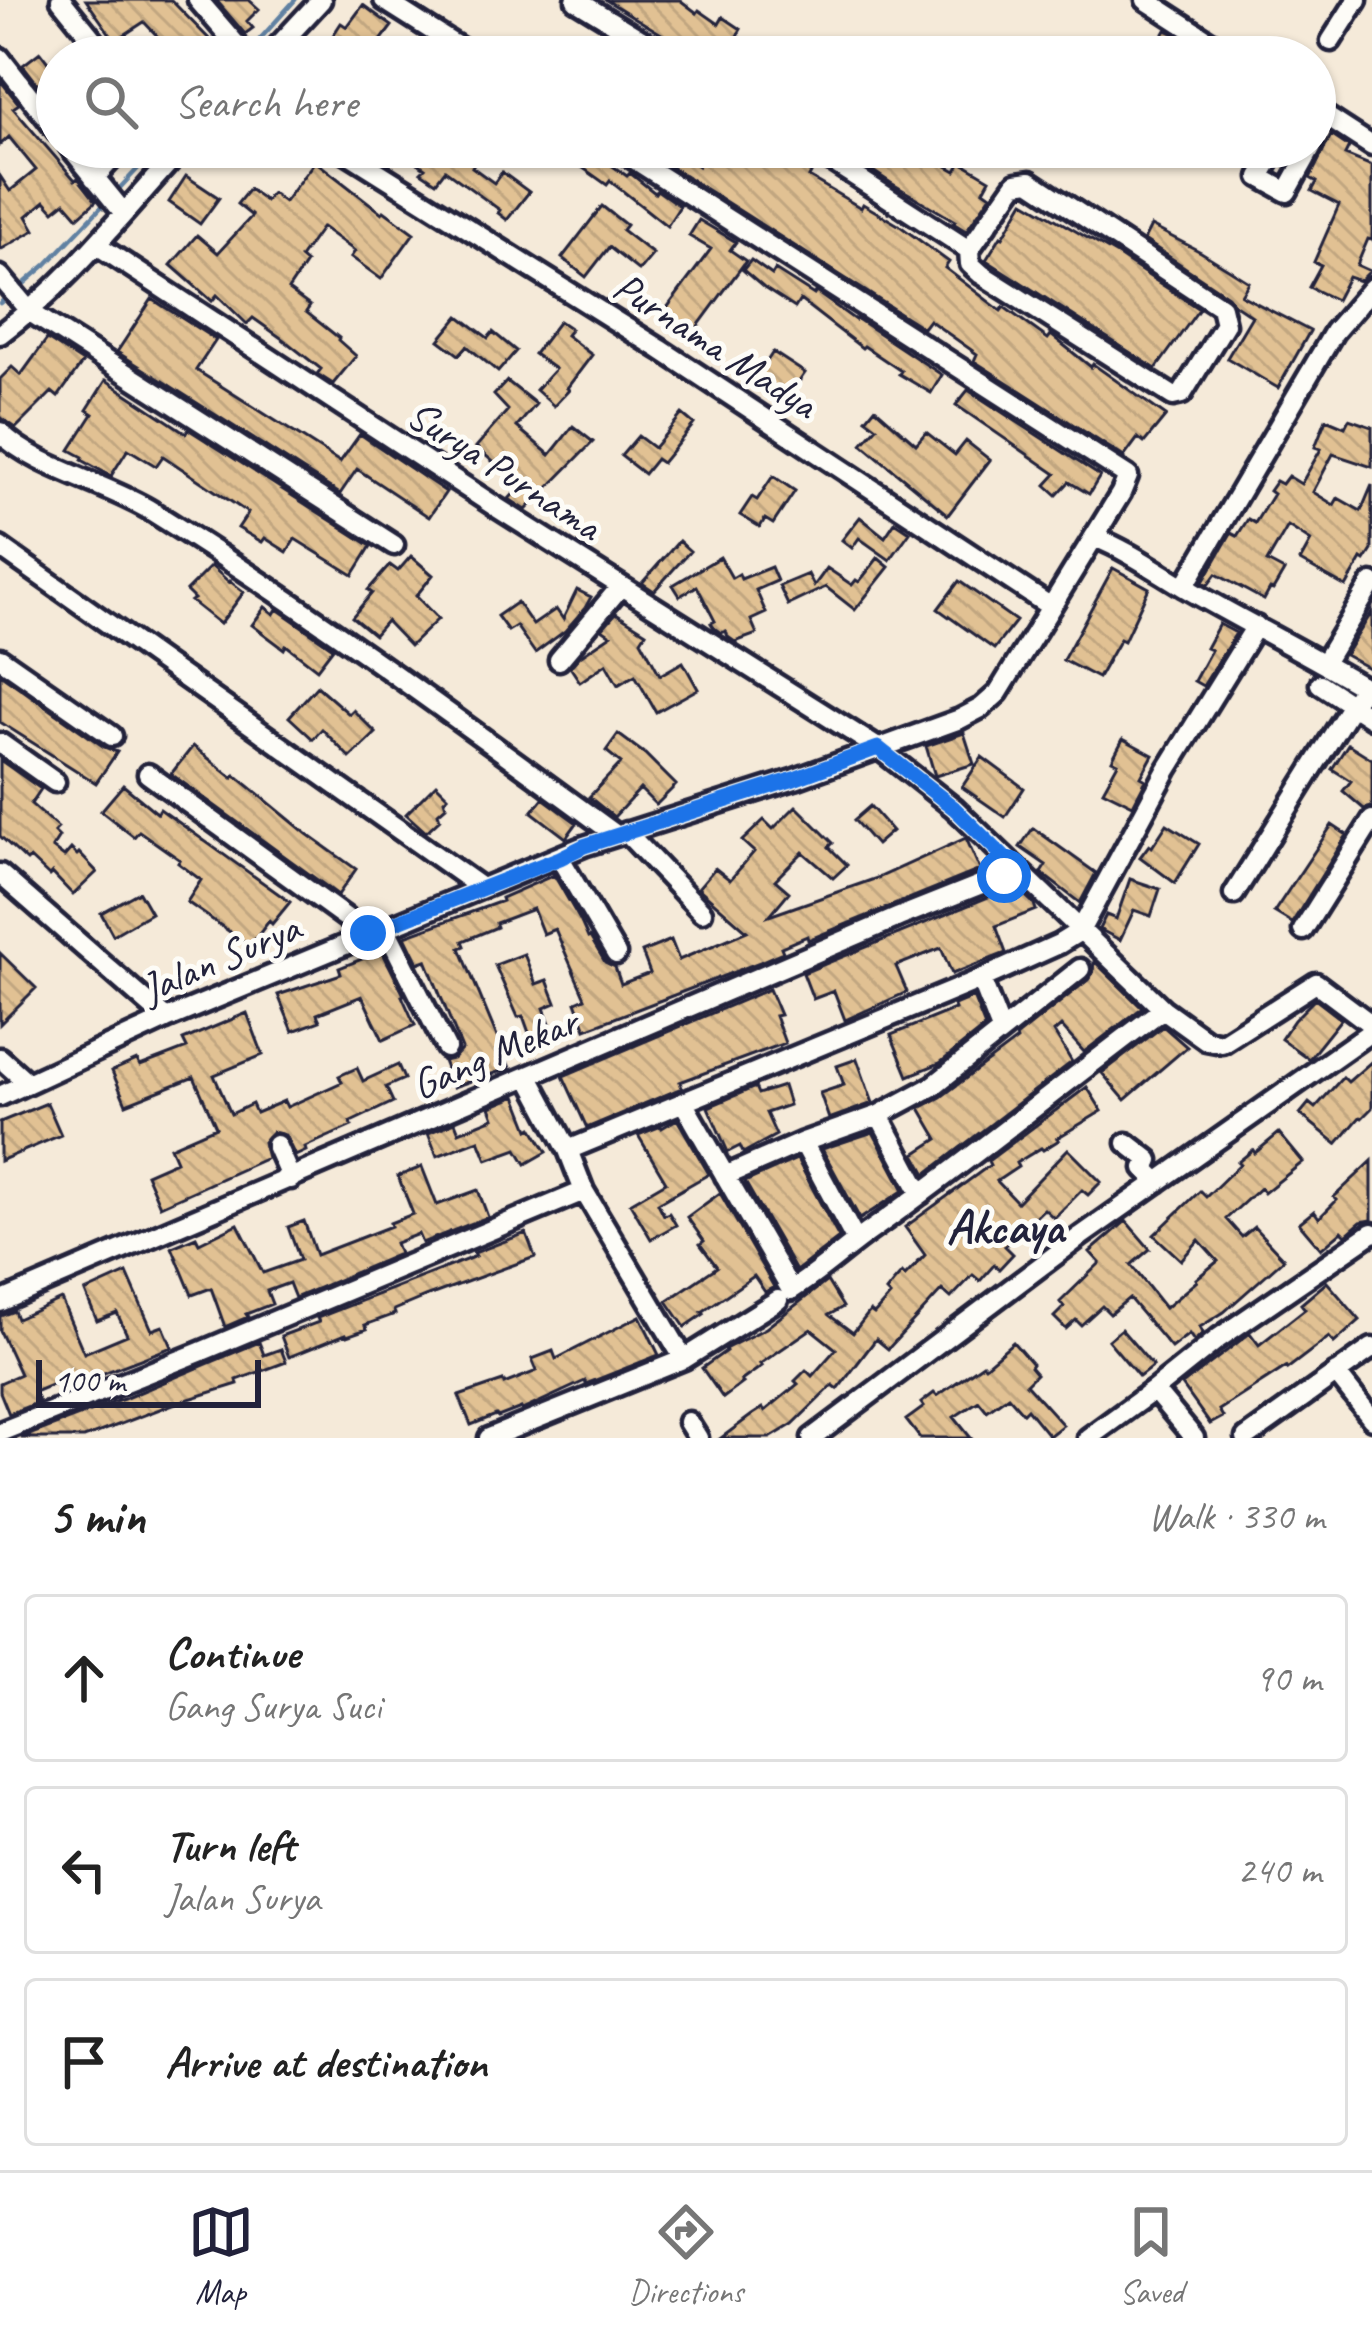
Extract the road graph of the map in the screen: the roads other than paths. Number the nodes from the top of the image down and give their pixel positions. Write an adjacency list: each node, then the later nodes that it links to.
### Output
1 (61, 0): 8 (street)
2 (197, 0): 9 (street)
3 (321, 0): 10 (street)
4 (384, 0): 11 (street)
5 (576, 0): 12 (street)
6 (1146, 0): 13 (street)
7 (1357, 0): 14 (street)
8 (90, 36)
9 (227, 36)
10 (288, 36)
11 (441, 36)
12 (635, 36)
13 (1202, 36)
14 (1334, 36)
15 (0, 58): 16 (street)
16 (36, 104)
17 (1336, 123): 18 (street)
18 (1372, 146)
19 (86, 168): 27 (street)
20 (107, 168): 27 (street)
21 (161, 168): 28 (street)
22 (371, 168): 42 (street, Purnama Madya)
23 (648, 168): 36 (street, Jalan Surya)
24 (842, 168): 30 (street)
25 (1266, 168): 26 (street)
26 (1300, 168)
27 (97, 182): 28 (street)
28 (119, 207): 29 (street)
29 (97, 245): 33 (street); 40 (street, Surya Purnama)
30 (969, 250): 30 (street)
31 (0, 276): 33 (street)
32 (1372, 288): 41 (street)
33 (27, 309): 34 (street); 37 (street)
34 (0, 334)
35 (0, 432): 57 (street)
36 (1094, 537): 41 (street); 42 (street, Jalan Surya)
37 (394, 545)
38 (0, 548): 61 (street)
39 (1372, 583): 46 (street)
40 (621, 586): 45 (street); 53 (street, Surya Purnama)
41 (1184, 587): 43 (street)
42 (1051, 607): 53 (street, Jalan Surya)
43 (1256, 626): 46 (street); 66 (street)
44 (0, 658): 51 (street)
45 (559, 660)
46 (1324, 663): 48 (street)
47 (1320, 684): 49 (street)
48 (1368, 690): 49 (street)
49 (1352, 705): 50 (street); 62 (street)
50 (1372, 718)
51 (112, 736)
52 (0, 743): 55 (street)
53 (878, 748): 57 (street, Jalan Surya); 59 (street, Surya Purnama)
54 (148, 774): 64 (street)
55 (55, 782)
56 (1372, 820): 65 (street)
57 (621, 833): 58 (street, Jalan Surya); 63 (street)
58 (560, 858): 61 (street, Jalan Surya); 67 (street)
59 (1017, 870): 66 (street, Surya Purnama); 76 (street, Gang Mekar)
60 (0, 874): 71 (street)
61 (480, 887): 64 (street, Jalan Surya)
62 (1234, 894)
63 (702, 912)
64 (376, 930): 71 (street, Jalan Surya); 74 (street)
65 (1303, 930)
66 (1080, 931): 69 (street); 70 (street, Surya Purnama)
67 (616, 954)
68 (1080, 969): 73 (street)
69 (981, 980): 73 (street); 79 (street)
70 (1163, 1009): 72 (street, Surya Purnama); 89 (street)
71 (166, 1019): 77 (street, Jalan Surya)
72 (1372, 1028): 87 (street)
73 (1001, 1030): 80 (street)
74 (446, 1048)
75 (0, 1058): 77 (street)
76 (529, 1077): 84 (street); 86 (street, Gang Mekar)
77 (28, 1083): 78 (street, Jalan Surya)
78 (0, 1096)
79 (684, 1104): 84 (street); 85 (street)
80 (879, 1114): 81 (street); 89 (street)
81 (802, 1142): 85 (street); 91 (street)
82 (1127, 1143): 87 (street)
83 (276, 1145): 86 (street)
84 (568, 1150): 88 (street)
85 (725, 1177): 92 (street)
86 (290, 1179): 93 (street, Gang Mekar)
87 (1158, 1182): 101 (street)
88 (584, 1191): 95 (street); 99 (street)
89 (921, 1194): 91 (street)
90 (1372, 1233): 97 (street)
91 (856, 1241): 92 (street)
92 (784, 1295): 95 (street)
93 (0, 1302)
94 (1372, 1348): 96 (street)
95 (684, 1359): 100 (street)
96 (1336, 1373): 98 (street); 104 (street)
97 (1154, 1390): 102 (street); 103 (street)
98 (1372, 1419)
99 (0, 1432)
100 (489, 1438)
101 (812, 1438)
102 (1088, 1438)
103 (1194, 1438)
104 (1246, 1438)

